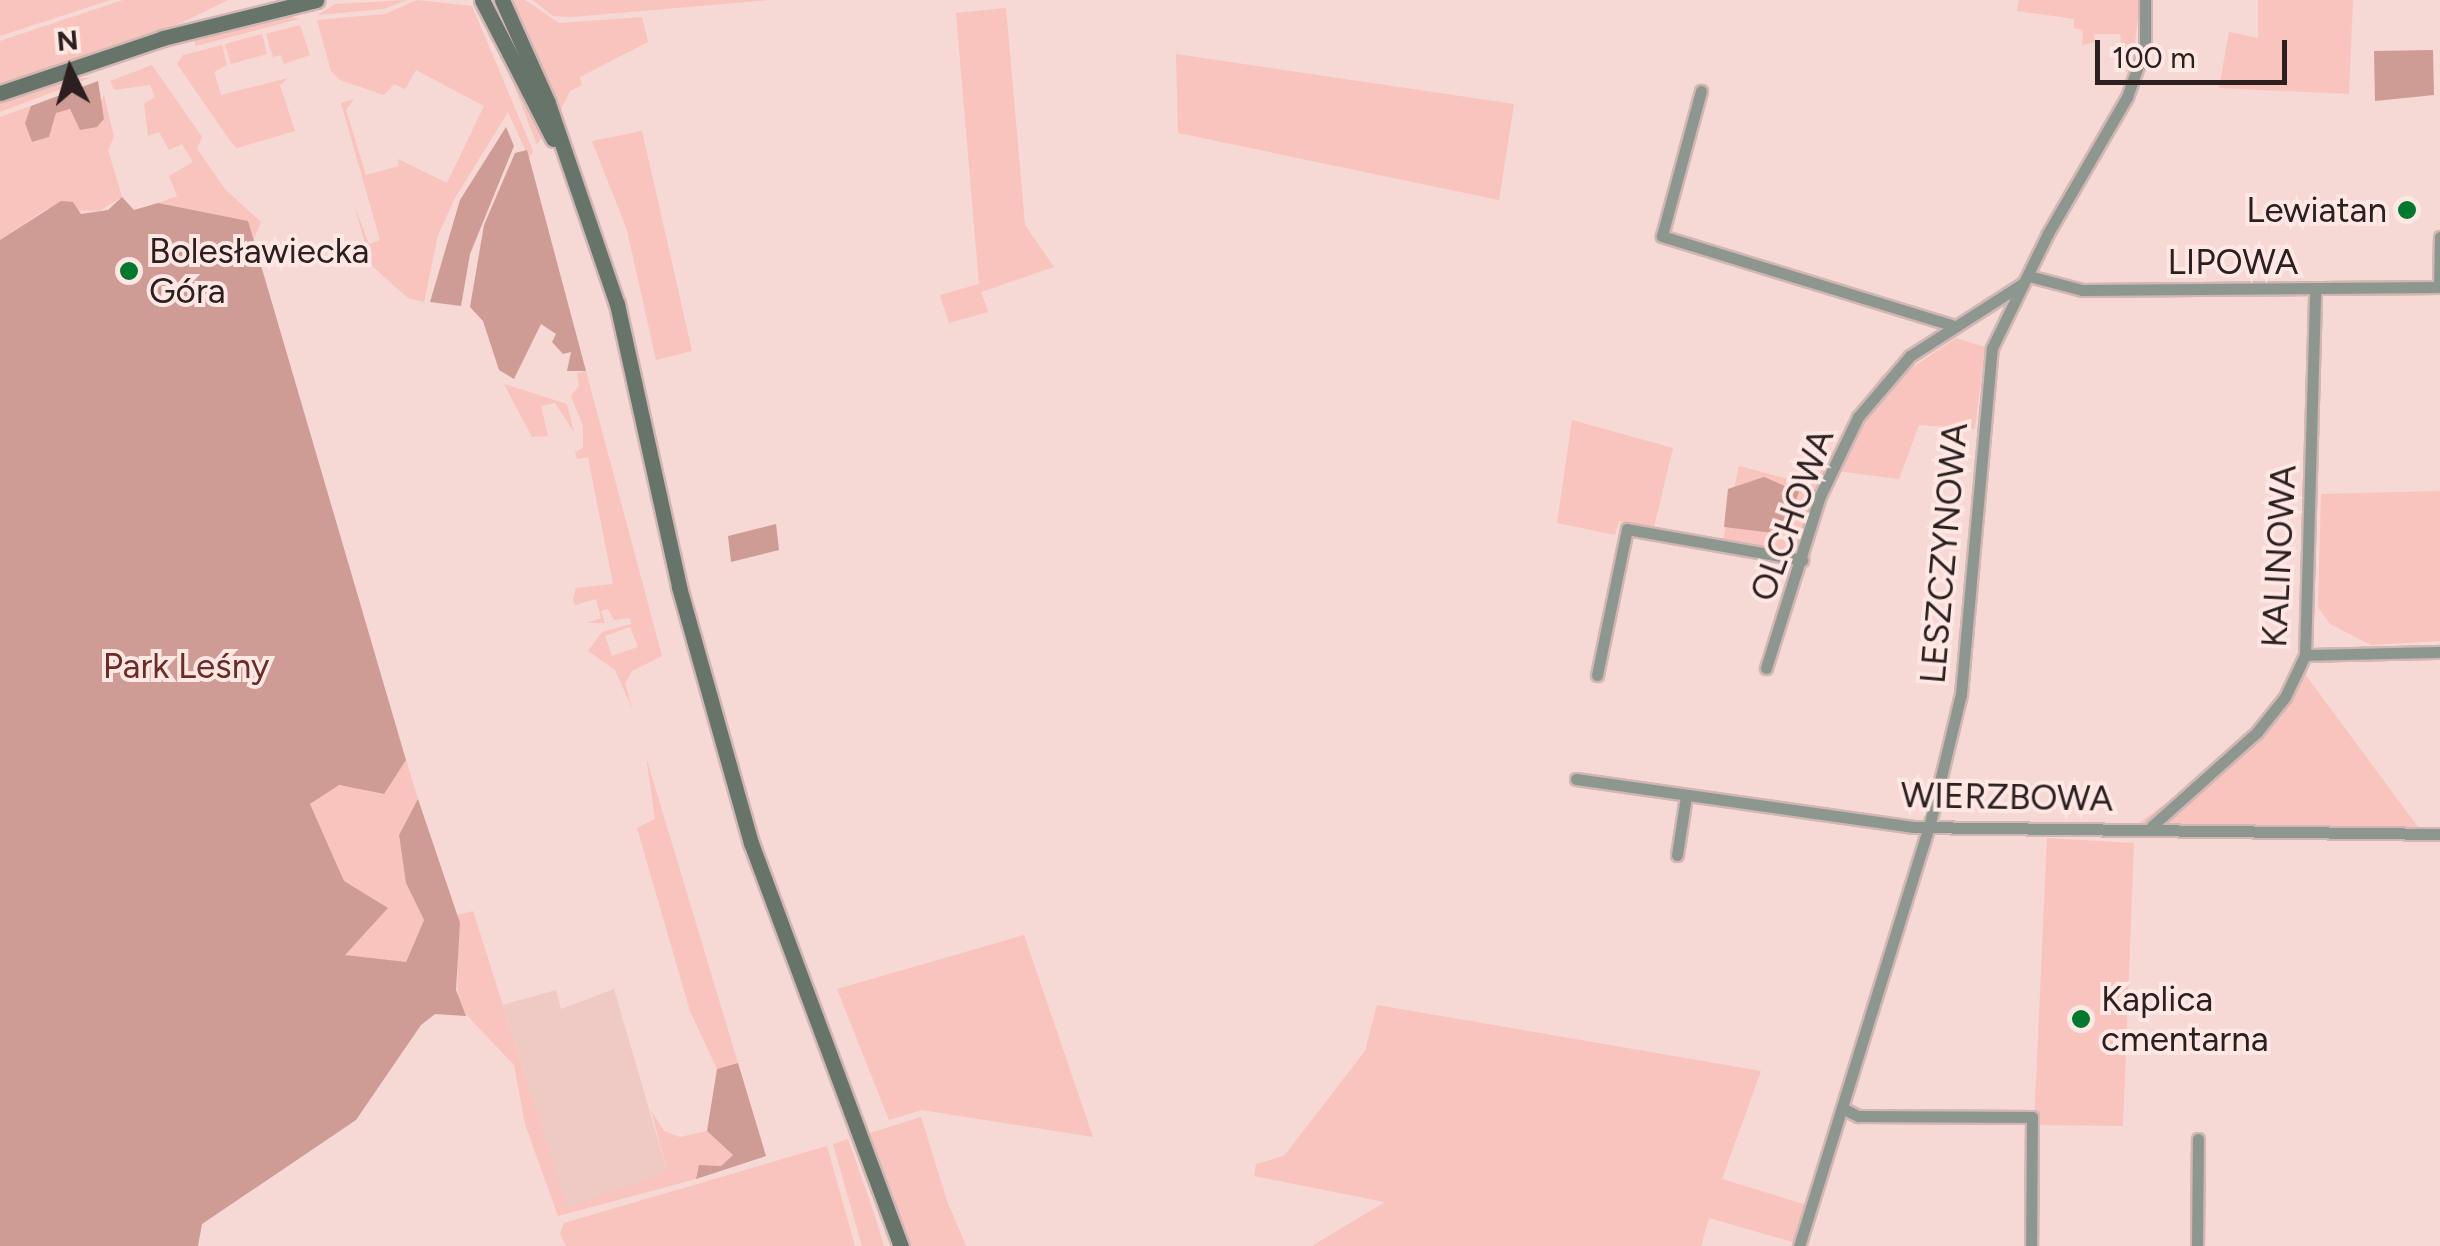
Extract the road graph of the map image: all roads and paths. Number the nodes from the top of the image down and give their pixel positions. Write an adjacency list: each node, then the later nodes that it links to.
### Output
1 (316, 0): 6 (main road)
2 (482, 0): 7 (main road)
3 (502, 0): 7 (main road)
4 (2145, 0): 9 (street, LESZCZYNOWA)
5 (1701, 91): 12 (street)
6 (0, 93)
7 (561, 151): 26 (main road)
8 (2440, 238): 11 (street)
9 (2027, 278): 10 (street, LIPOWA); 12 (street, OLCHOWA); 21 (street, LESZCZYNOWA)
10 (2316, 288): 11 (street, LIPOWA); 15 (street, KALINOWA)
11 (2440, 288)
12 (1952, 325): 13 (street, OLCHOWA)
13 (1802, 560): 16 (street, OLCHOWA); 17 (street)
14 (2440, 652): 15 (street)
15 (2305, 654): 20 (street, KALINOWA)
16 (1766, 668)
17 (1597, 675)
18 (1576, 778): 19 (street, WIERZBOWA)
19 (1686, 796): 21 (street, WIERZBOWA); 23 (street)
20 (2152, 826): 21 (street, WIERZBOWA); 22 (street, WIERZBOWA)
21 (1929, 827): 24 (street, LESZCZYNOWA)
22 (2440, 834)
23 (1677, 855)
24 (1842, 1108): 27 (street, LESZCZYNOWA); 28 (street)
25 (2198, 1139): 29 (street)
26 (902, 1246)
27 (1799, 1246)
28 (2031, 1246)
29 (2197, 1246)

